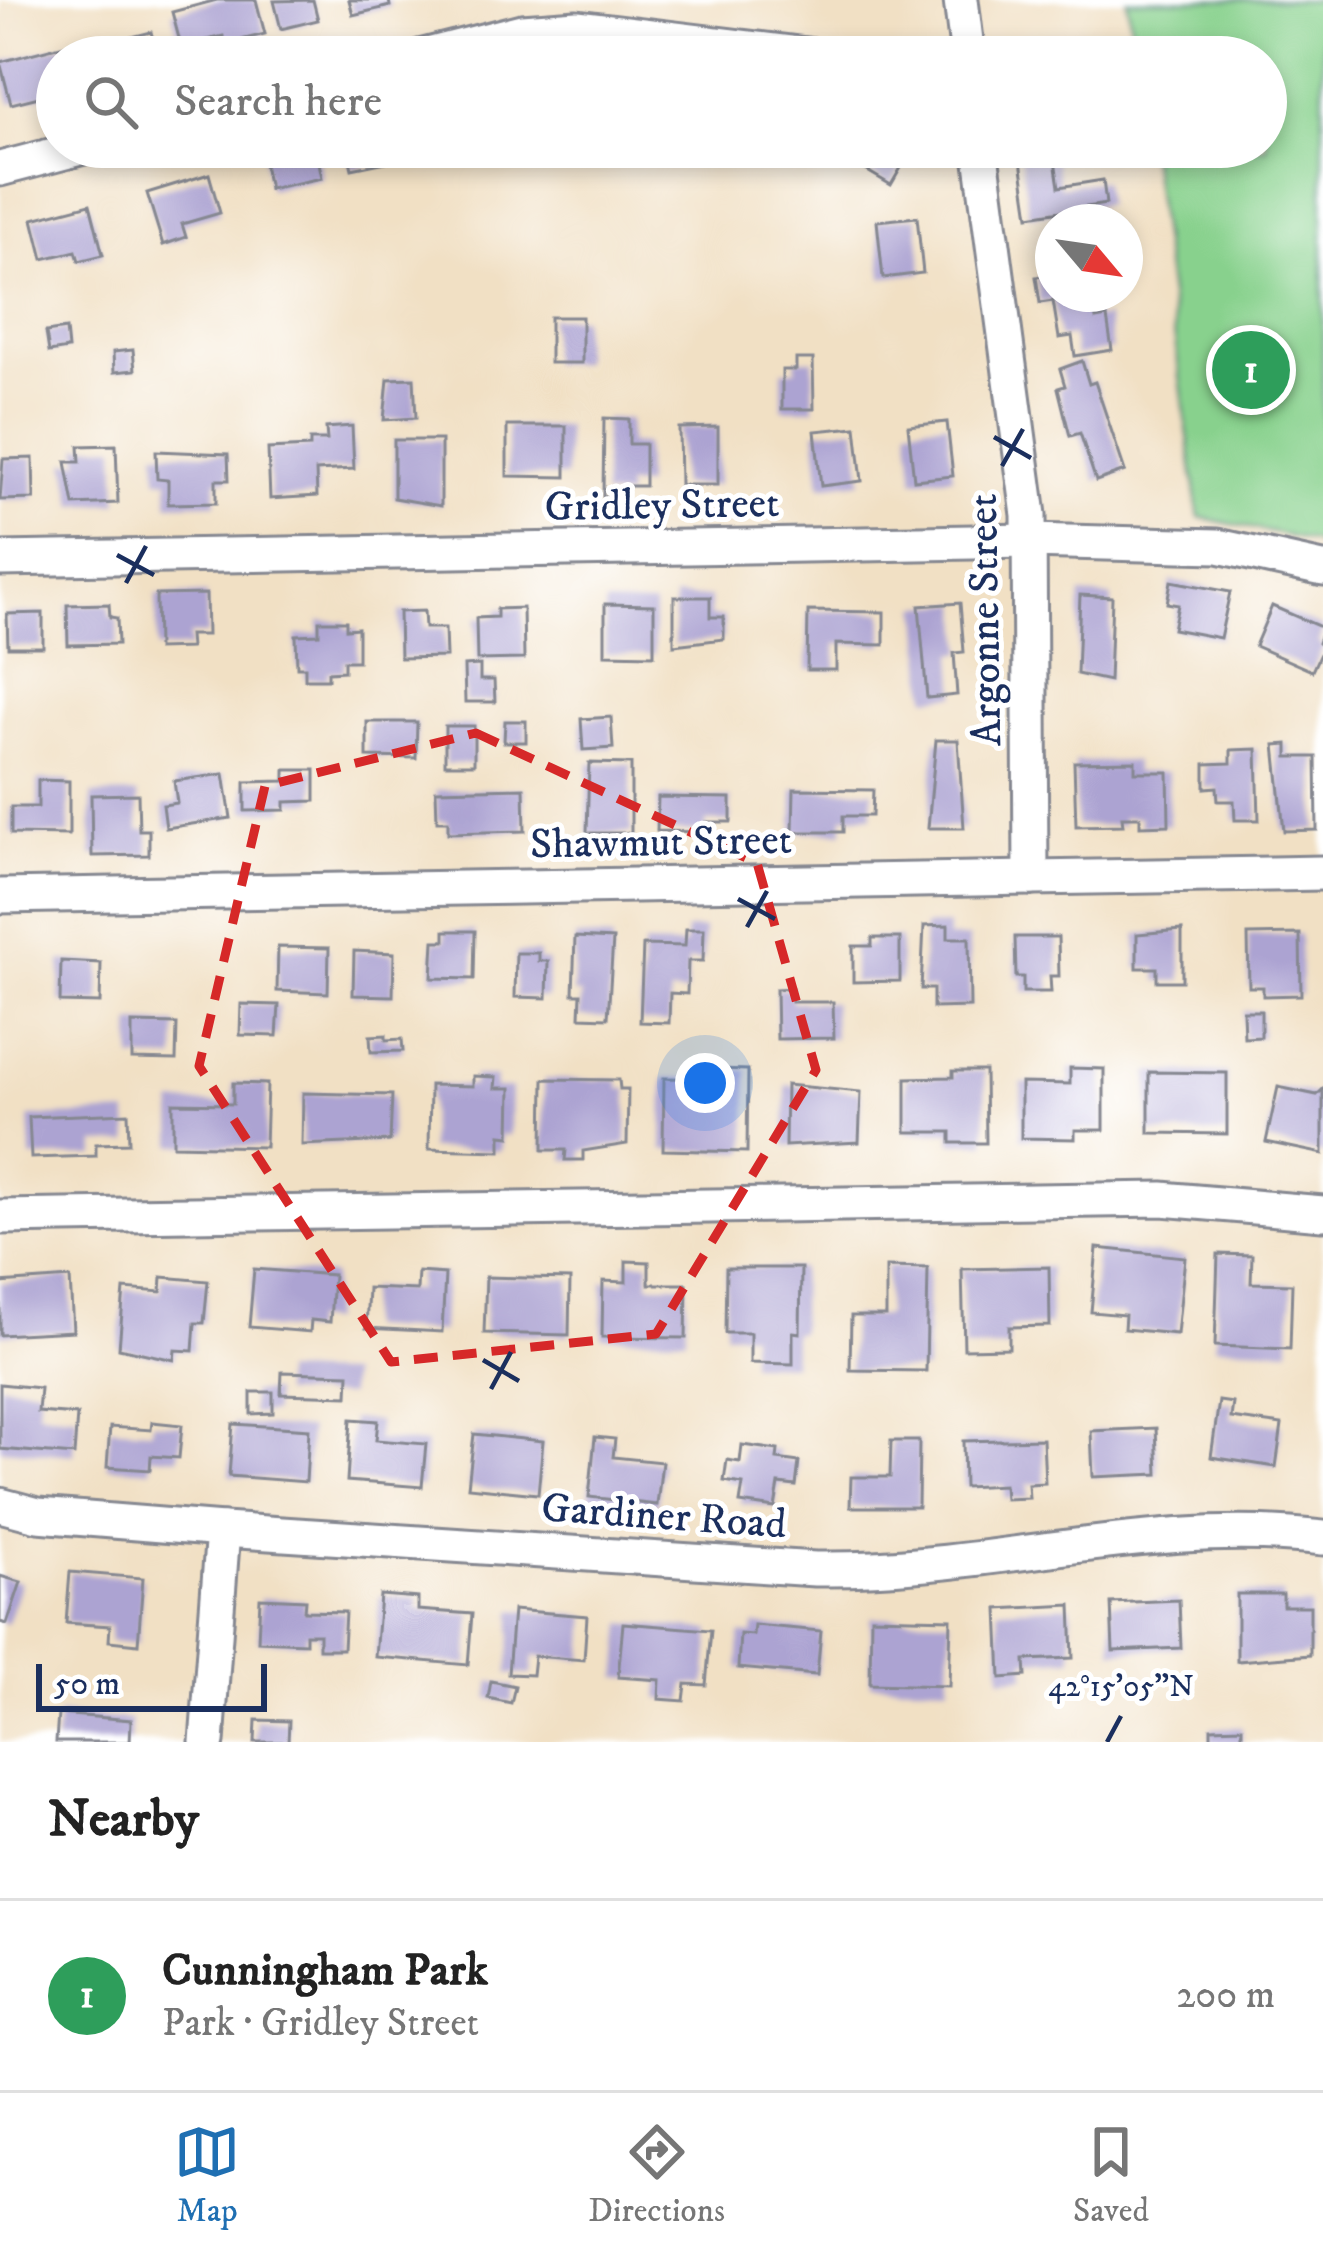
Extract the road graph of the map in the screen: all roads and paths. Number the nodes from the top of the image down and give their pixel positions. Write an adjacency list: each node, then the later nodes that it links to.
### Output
1 (962, 0): 4 (street)
2 (506, 36): 3 (street)
3 (651, 36)
4 (966, 36)
5 (36, 160): 7 (street)
6 (983, 168): 8 (street, Argonne Street)
7 (0, 170)
8 (1030, 541): 9 (street, Gridley Street); 10 (street, Gridley Street); 12 (street, Argonne Street)
9 (0, 560)
10 (1323, 568)
11 (1323, 873): 12 (street, Shawmut Street)
12 (1031, 878): 13 (street, Shawmut Street)
13 (0, 896)
14 (1323, 1214): 15 (street)
15 (0, 1217)
16 (0, 1505): 17 (street, Gardiner Road)
17 (223, 1530): 18 (street, Gardiner Road); 19 (street)
18 (1323, 1538)
19 (207, 1742)

